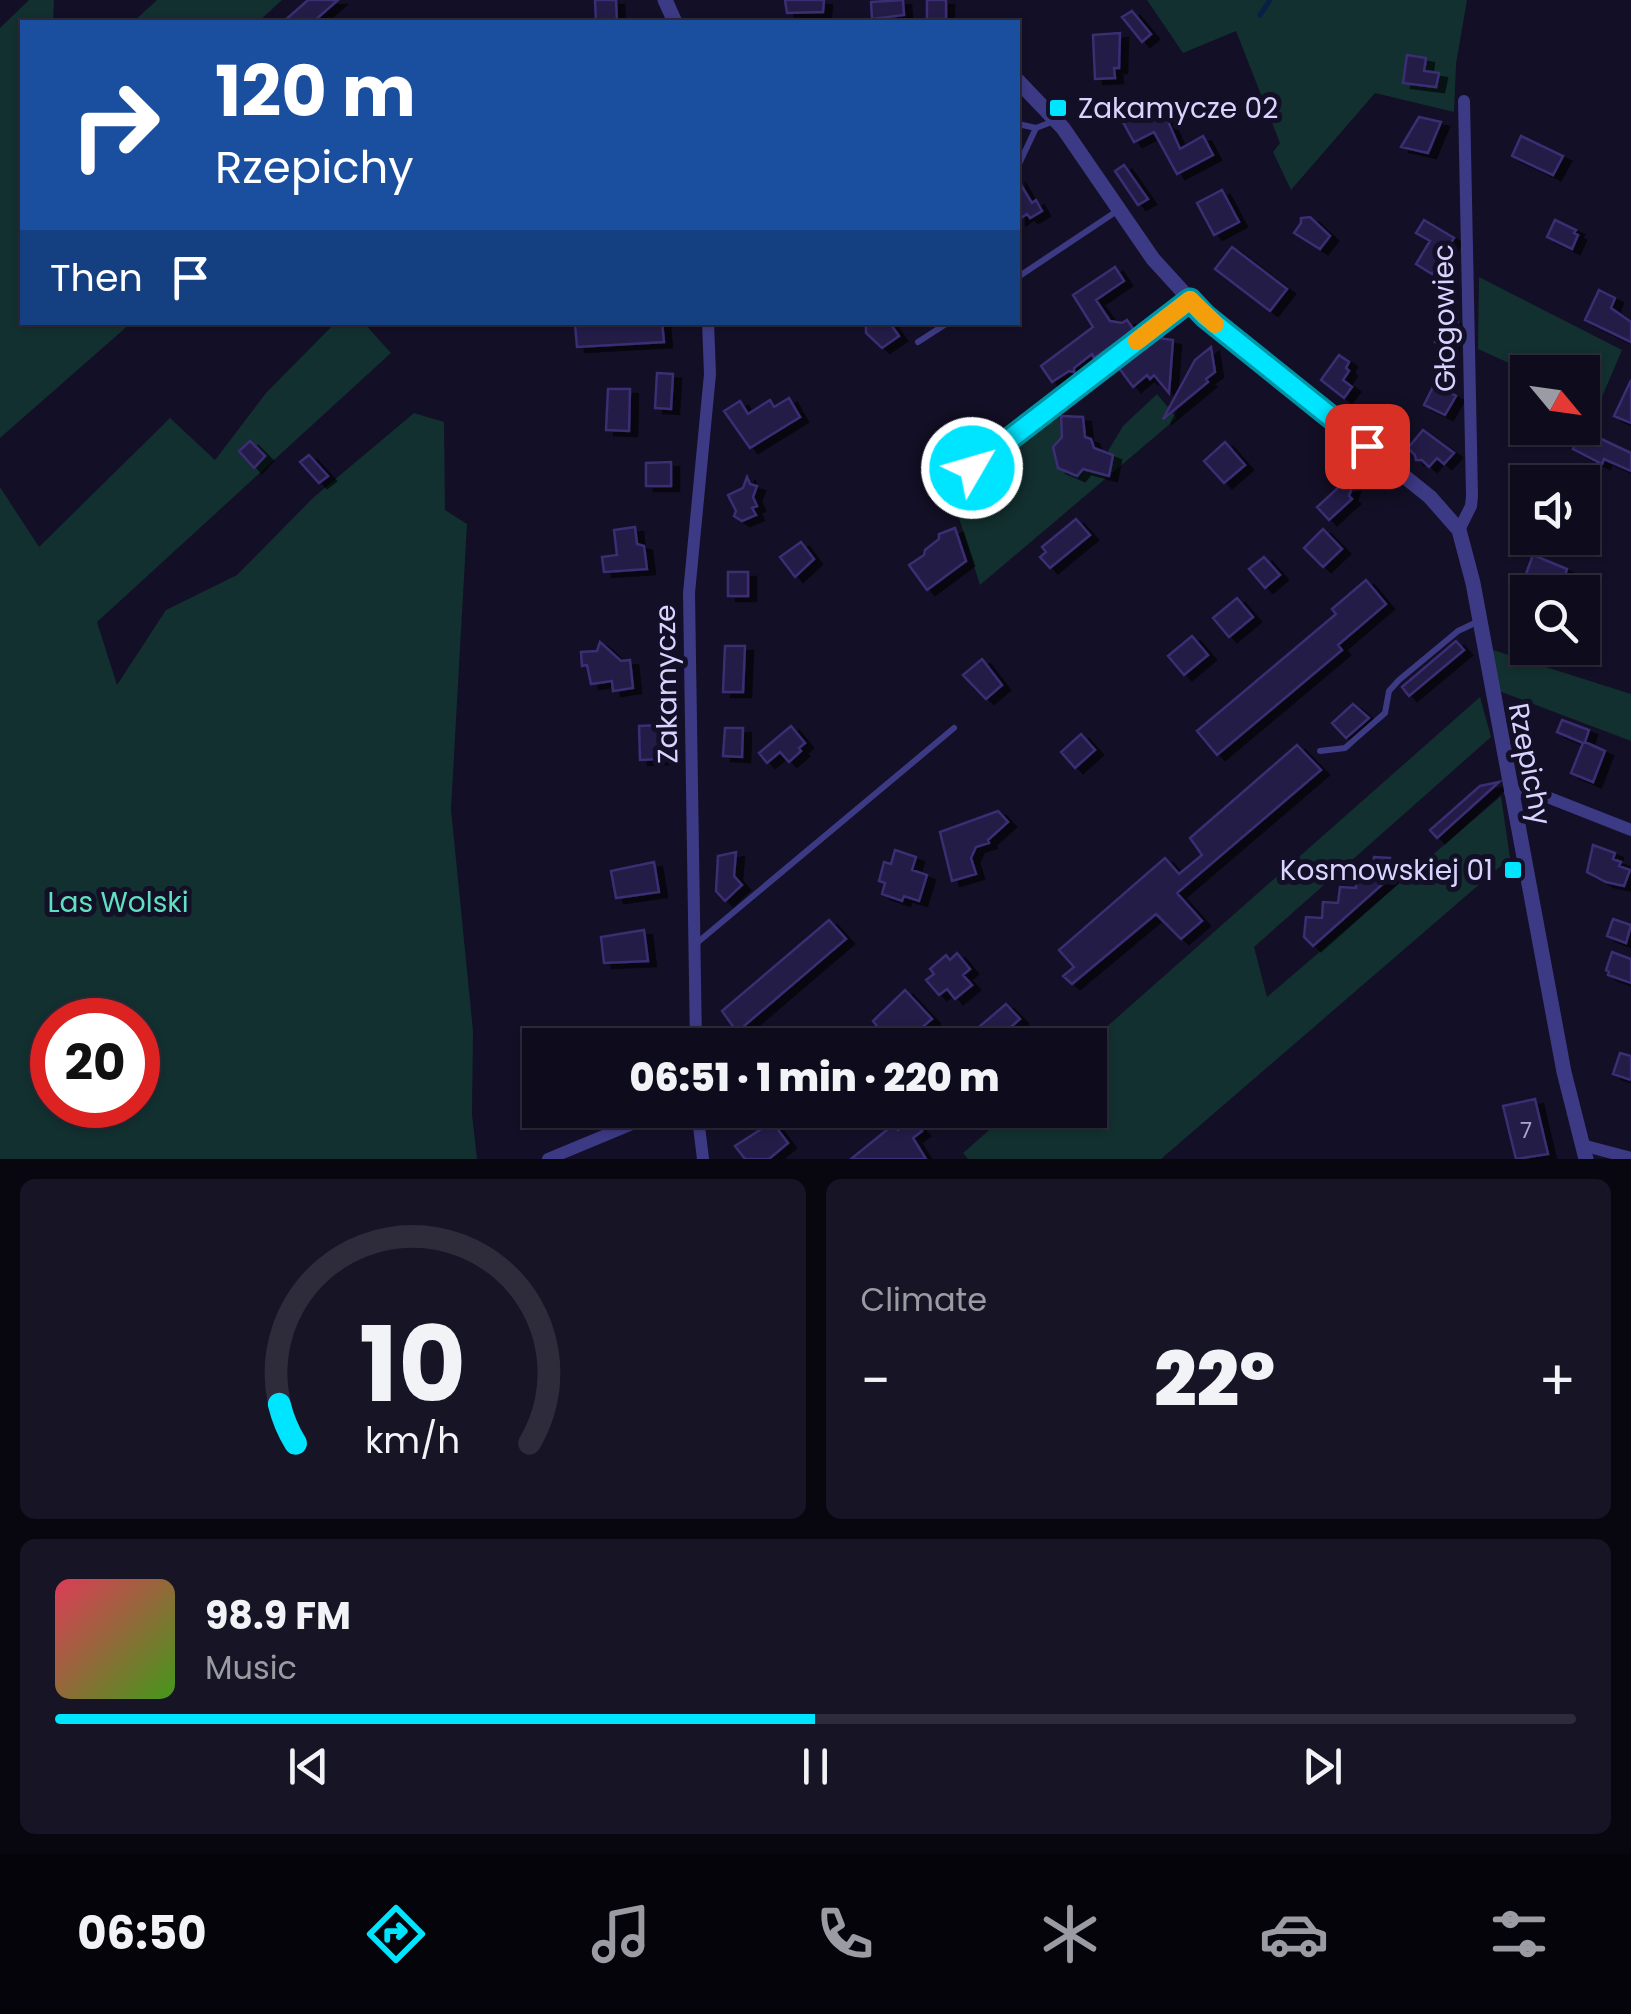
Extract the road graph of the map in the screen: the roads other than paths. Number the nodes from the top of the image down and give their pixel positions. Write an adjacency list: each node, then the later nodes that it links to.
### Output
1 (1020, 83): 3 (street, Rzepichy)
2 (1464, 101): 14 (street, Głogowiec)
3 (1056, 120): 5 (lane); 7 (street, Rzepichy)
4 (1020, 124): 5 (lane)
5 (1036, 128): 6 (lane)
6 (1020, 162)
7 (1120, 210): 8 (lane); 9 (street, Rzepichy)
8 (1020, 276)
9 (1190, 300): 13 (lane); 14 (street, Rzepichy)
10 (708, 325): 20 (street, Zakamycze)
11 (944, 325): 12 (lane)
12 (918, 342)
13 (972, 468)
14 (1459, 530): 15 (street, Rzepichy)
15 (1478, 622): 17 (lane); 18 (street, Rzepichy)
16 (954, 728): 20 (lane)
17 (1320, 750)
18 (1510, 792): 19 (street); 24 (street, Rzepichy)
19 (1631, 830)
20 (693, 946): 21 (street, Zakamycze)
21 (695, 1028)
22 (623, 1128): 26 (street)
23 (699, 1128): 27 (street)
24 (1584, 1152): 25 (street)
25 (1631, 1158)
26 (548, 1159)
27 (703, 1159)

